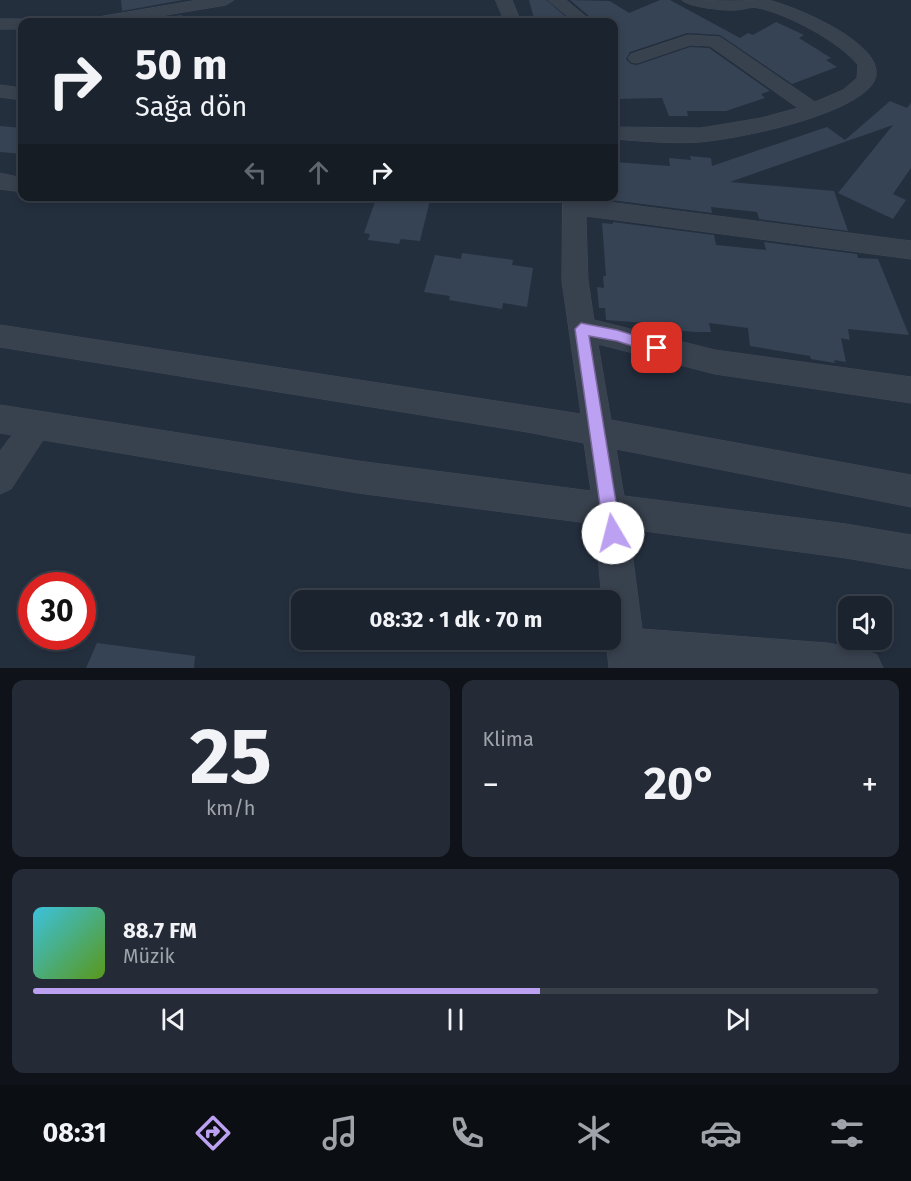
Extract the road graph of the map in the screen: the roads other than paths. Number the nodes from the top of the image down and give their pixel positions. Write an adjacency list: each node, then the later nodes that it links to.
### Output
1 (226, 0): 7 (street)
2 (489, 0): 8 (street)
3 (504, 0): 9 (street)
4 (556, 0): 10 (street)
5 (690, 0): 6 (street)
6 (756, 1): 16 (street)
7 (122, 18)
8 (496, 18)
9 (511, 18)
10 (580, 18)
11 (0, 24): 12 (street)
12 (18, 24)
13 (637, 58): 16 (street)
14 (0, 91): 15 (street)
15 (18, 93)
16 (812, 109): 17 (street)
17 (618, 133)
18 (0, 181): 19 (street)
19 (18, 184)
20 (574, 201): 21 (street); 22 (street)
21 (911, 250)
22 (581, 329): 24 (street); 27 (street)
23 (0, 336): 27 (street)
24 (911, 390)
25 (0, 419): 26 (street)
26 (36, 425): 28 (street); 30 (street)
27 (596, 430): 29 (street); 30 (street)
28 (0, 478)
29 (911, 491)
30 (610, 510): 31 (street); 32 (street)
31 (911, 552)
32 (627, 657): 33 (street)
33 (864, 668)

